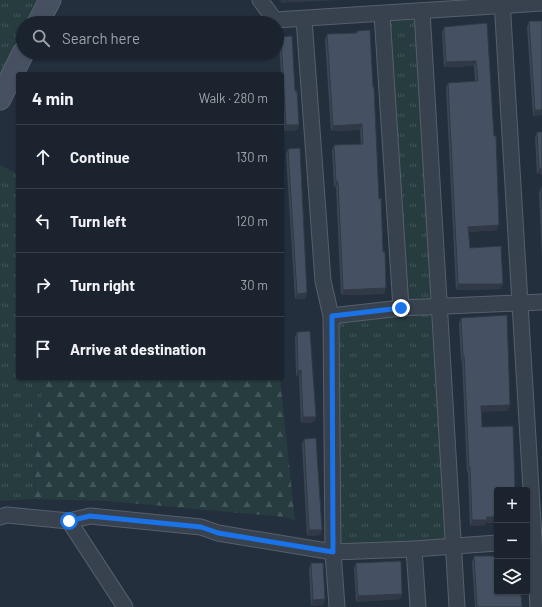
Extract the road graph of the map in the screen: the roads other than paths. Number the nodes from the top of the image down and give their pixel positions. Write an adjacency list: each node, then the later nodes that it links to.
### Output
1 (50, 0): 7 (street)
2 (260, 0): 8 (street)
3 (502, 2): 4 (street); 5 (street); 14 (street)
4 (542, 3)
5 (422, 11): 6 (street); 15 (street)
6 (382, 14): 9 (street); 16 (street)
7 (42, 16)
8 (272, 16)
9 (304, 19): 10 (street); 17 (street)
10 (284, 20)
11 (20, 60): 12 (street)
12 (0, 99)
13 (542, 302): 14 (street)
14 (520, 304): 15 (street); 20 (street)
15 (440, 307): 16 (street); 22 (street)
16 (401, 308): 17 (street)
17 (332, 316): 24 (street)
18 (0, 517): 19 (street)
19 (69, 521): 24 (street); 25 (street)
20 (534, 540): 29 (street)
21 (494, 543): 22 (street)
22 (453, 546): 23 (street); 28 (street)
23 (414, 549): 24 (street); 27 (street)
24 (333, 552): 26 (street)
25 (125, 607)
26 (337, 607)
27 (418, 607)
28 (457, 607)
29 (538, 607)

